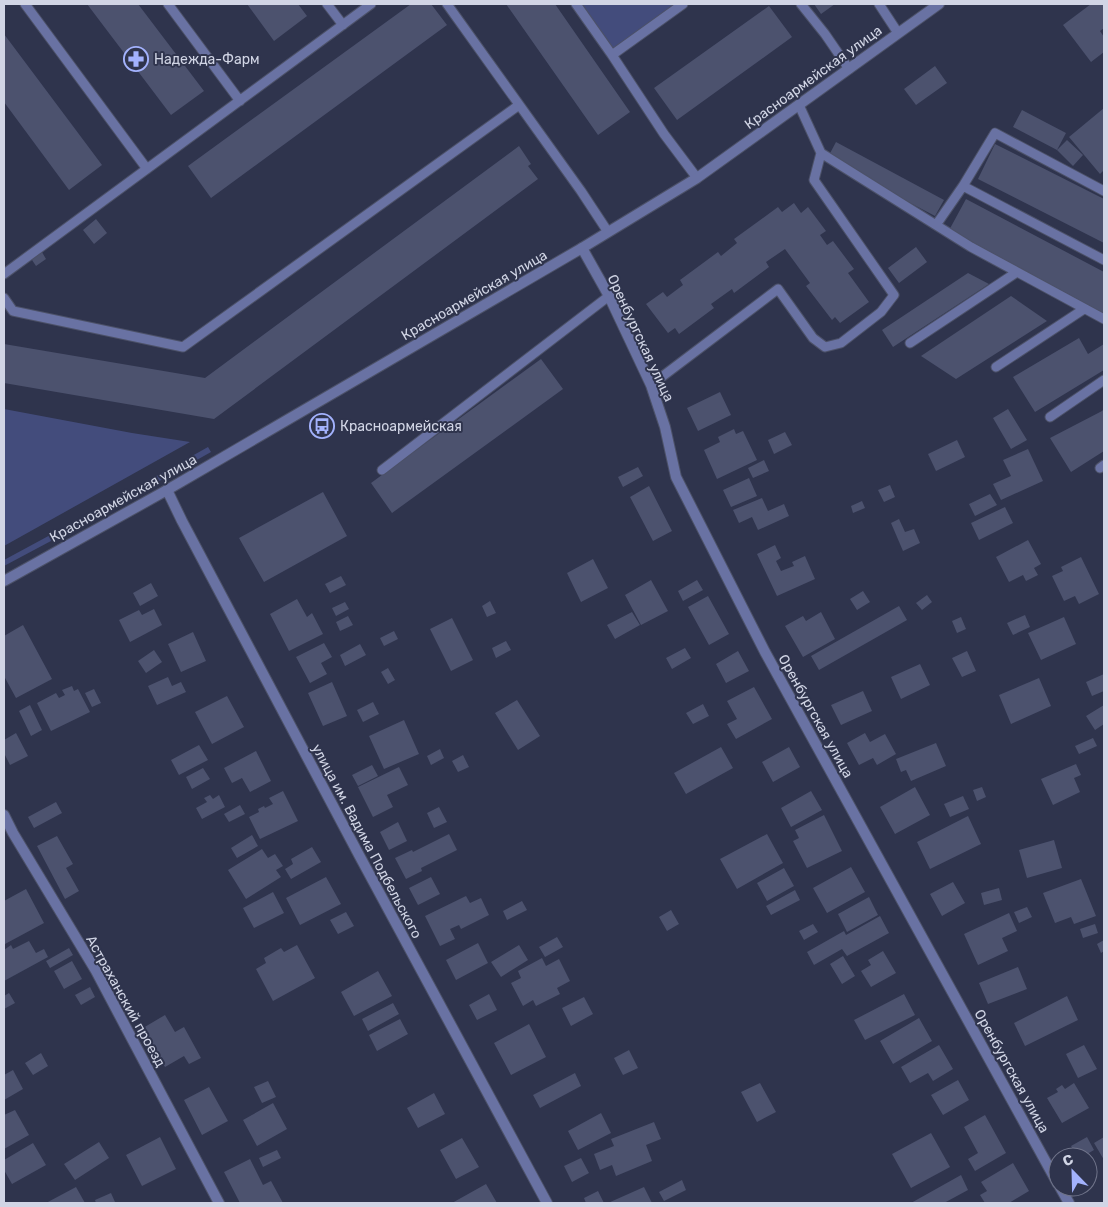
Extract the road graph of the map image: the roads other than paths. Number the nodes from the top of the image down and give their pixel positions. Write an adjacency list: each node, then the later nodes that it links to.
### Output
1 (25, 4): 19 (lane)
2 (168, 4): 15 (lane)
3 (327, 4): 11 (lane)
4 (371, 4): 11 (lane)
5 (447, 4): 16 (lane)
6 (576, 4): 13 (lane)
7 (683, 4): 13 (lane)
8 (801, 4): 14 (lane)
9 (879, 4): 12 (lane)
10 (939, 4): 12 (street, Красноармейская улица)
11 (343, 25): 15 (lane)
12 (898, 33): 14 (street, Красноармейская улица)
13 (612, 54): 20 (lane)
14 (849, 69): 17 (street, Красноармейская улица)
15 (240, 101): 19 (lane)
16 (519, 105): 24 (lane); 30 (lane)
17 (799, 105): 18 (lane); 20 (street, Красноармейская улица)
18 (821, 153): 23 (lane); 36 (lane)
19 (147, 169): 28 (lane)
20 (697, 178): 24 (street, Красноармейская улица)
21 (963, 186): 22 (lane); 23 (lane); 26 (lane)
22 (1104, 191)
23 (936, 225): 27 (lane)
24 (608, 232): 25 (street, Красноармейская улица)
25 (582, 248): 29 (street, Оренбургская улица); 39 (street, Красноармейская улица)
26 (1104, 260)
27 (1017, 272): 31 (lane); 33 (lane)
28 (4, 274)
29 (609, 296): 36 (street, Оренбургская улица); 38 (lane)
30 (4, 298)
31 (1084, 308): 32 (lane); 34 (lane)
32 (1104, 320)
33 (910, 343)
34 (996, 367)
35 (1104, 380): 37 (lane)
36 (650, 385): 42 (street, Оренбургская улица)
37 (1050, 417)
38 (382, 470)
39 (167, 490): 40 (street, Красноармейская улица); 44 (street, улица им. Вадима Подбельского)
40 (4, 581)
41 (4, 815): 43 (street, Астраханский проезд)
42 (1048, 1165)
43 (220, 1203)
44 (546, 1203)

